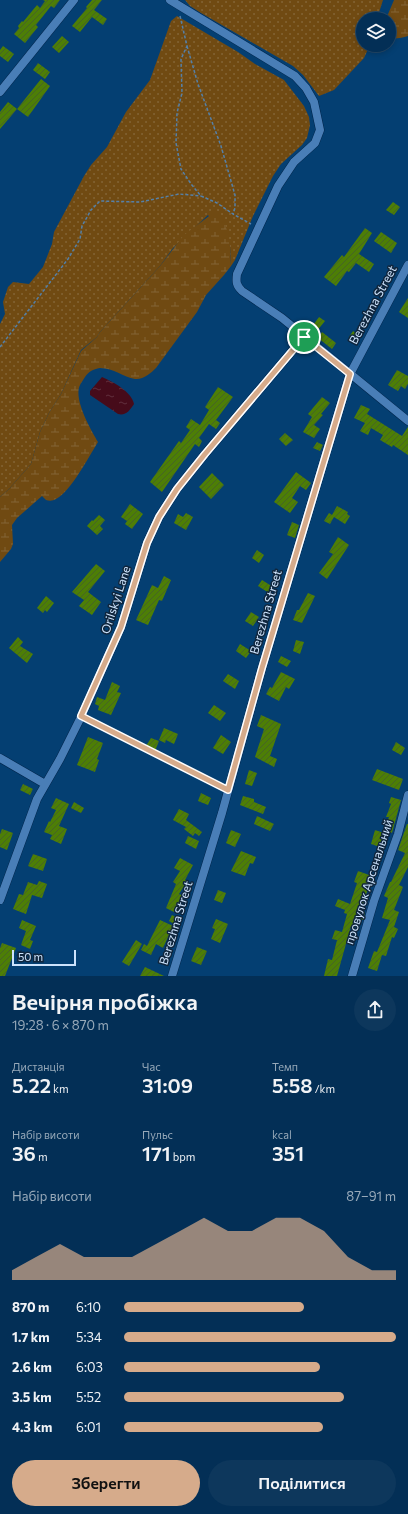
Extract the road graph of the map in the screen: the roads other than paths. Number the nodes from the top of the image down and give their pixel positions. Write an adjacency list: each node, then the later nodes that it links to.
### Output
1 (74, 0): 3 (street)
2 (170, 0): 5 (street)
3 (0, 92)
4 (408, 265): 6 (street, Berezhna Street)
5 (304, 337): 6 (street); 9 (street, Orilskyi Lane)
6 (350, 374): 7 (street); 12 (street, Berezhna Street)
7 (408, 421)
8 (0, 758): 9 (street)
9 (45, 784): 11 (street, Orilskyi Lane)
10 (408, 795): 13 (street, провулок Арсенальний)
11 (0, 900)
12 (172, 976)
13 (352, 976)

